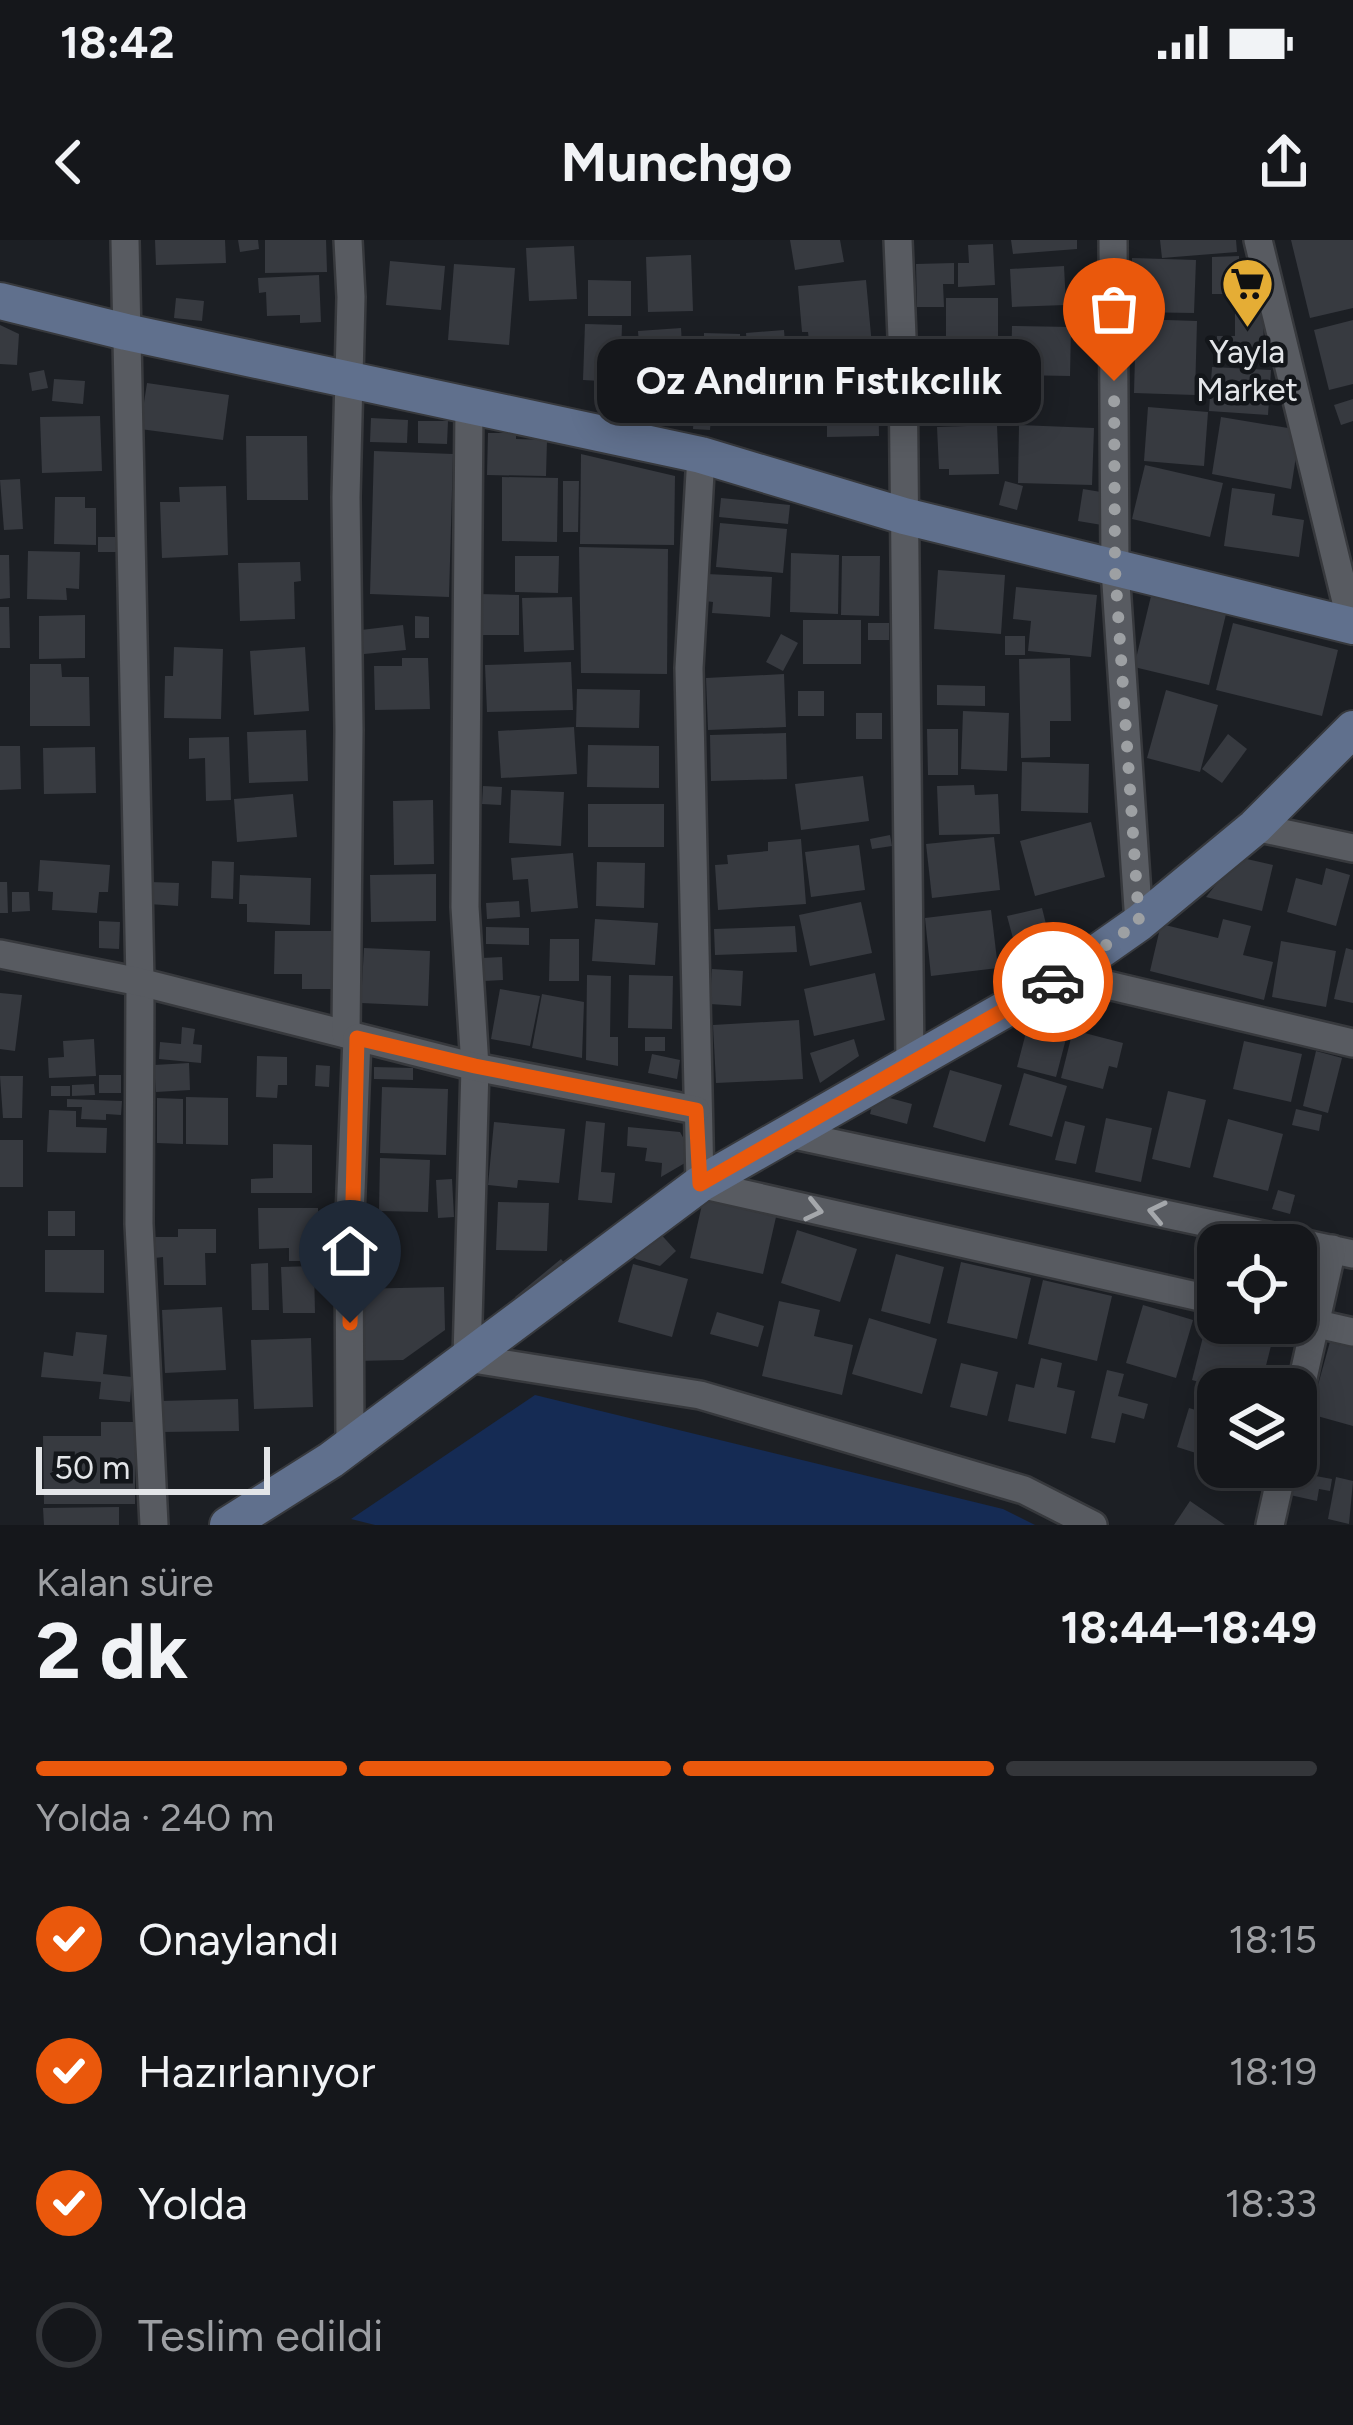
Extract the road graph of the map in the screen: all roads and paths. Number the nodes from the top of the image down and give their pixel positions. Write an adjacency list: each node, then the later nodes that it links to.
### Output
1 (125, 240): 7 (street)
2 (348, 240): 8 (street)
3 (898, 240): 11 (street)
4 (1113, 240): 12 (street)
5 (1258, 240): 13 (street)
6 (0, 301): 7 (street)
7 (126, 332): 8 (street); 20 (street)
8 (351, 381): 9 (street); 21 (street)
9 (469, 405): 10 (street); 24 (street)
10 (701, 455): 11 (street); 25 (street)
11 (904, 516): 12 (street); 23 (street)
12 (1115, 569): 13 (street); 17 (street)
13 (1353, 626)
14 (1353, 729): 15 (street)
15 (1256, 826): 16 (street); 17 (street)
16 (1353, 848)
17 (1139, 922): 19 (street)
18 (0, 954): 20 (street)
19 (1065, 975): 22 (street); 23 (street)
20 (140, 982): 21 (street); 36 (street)
21 (351, 1036): 24 (street); 34 (street)
22 (1353, 1043)
23 (910, 1065): 26 (street)
24 (475, 1066): 25 (street); 33 (street)
25 (696, 1110): 27 (street)
26 (785, 1133): 27 (street); 28 (street, one-way to 26)
27 (700, 1184): 29 (street, one-way to 29); 33 (street)
28 (1342, 1251): 30 (street)
29 (1197, 1296)
30 (1317, 1300)
31 (1317, 1324): 32 (street)
32 (1353, 1332)
33 (467, 1358): 34 (street); 38 (street)
34 (350, 1445): 37 (street)
35 (1278, 1488): 39 (street)
36 (154, 1525)
37 (227, 1525)
38 (1093, 1525)
39 (1270, 1525)

